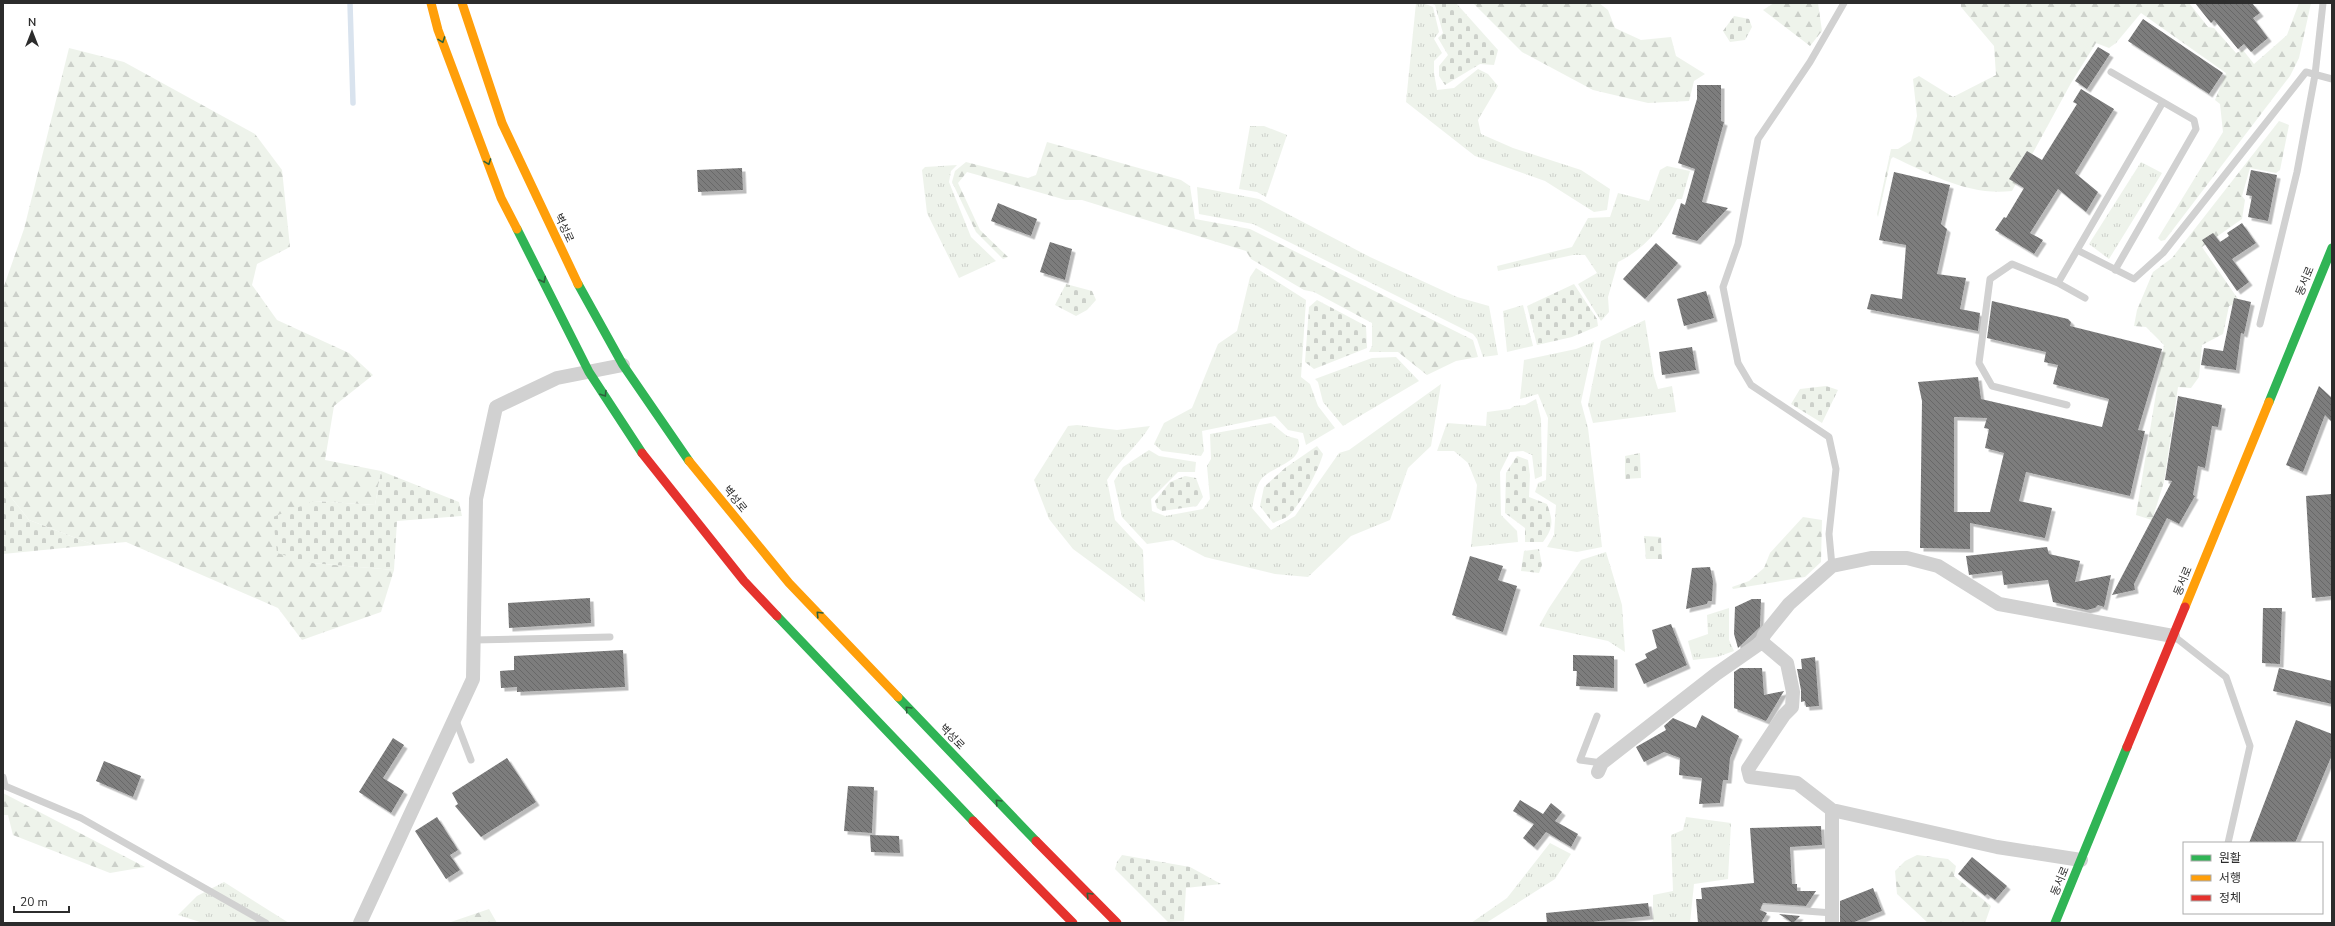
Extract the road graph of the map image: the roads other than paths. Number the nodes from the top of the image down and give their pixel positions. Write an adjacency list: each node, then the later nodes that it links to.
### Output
1 (431, 3): 16 (main road, one-way to 16)
2 (462, 3): 15 (main road, 벽성로)
3 (1844, 3): 18 (lane)
4 (2323, 3): 6 (lane)
5 (2111, 72): 8 (lane)
6 (2315, 75): 7 (lane); 11 (lane); 14 (lane)
7 (2332, 79)
8 (2163, 102): 10 (lane); 11 (lane)
9 (2332, 248): 19 (main road, 동서로)
10 (2077, 250): 11 (lane); 12 (lane)
11 (2115, 270)
12 (2058, 283): 13 (lane); 17 (lane)
13 (2085, 298)
14 (2260, 324)
15 (622, 365): 16 (street); 36 (main road, 벽성로, one-way to 15)
16 (589, 372): 21 (street); 35 (main road, one-way to 35)
17 (2067, 405)
18 (1832, 566): 19 (street); 22 (street)
19 (2173, 636): 29 (lane); 30 (main road, 동서로)
20 (610, 637): 21 (lane)
21 (474, 640): 24 (street)
22 (1762, 642): 26 (street); 28 (street)
23 (1597, 716): 26 (lane)
24 (455, 718): 25 (lane); 34 (street)
25 (471, 760)
26 (1600, 767)
27 (3, 777): 33 (lane)
28 (1832, 810): 30 (street); 32 (street)
29 (2228, 842)
30 (2081, 860): 37 (main road, 동서로)
31 (1765, 908): 32 (lane)
32 (1833, 918)
33 (266, 923)
34 (360, 923)
35 (1073, 923)
36 (1117, 923)
37 (2056, 923)

